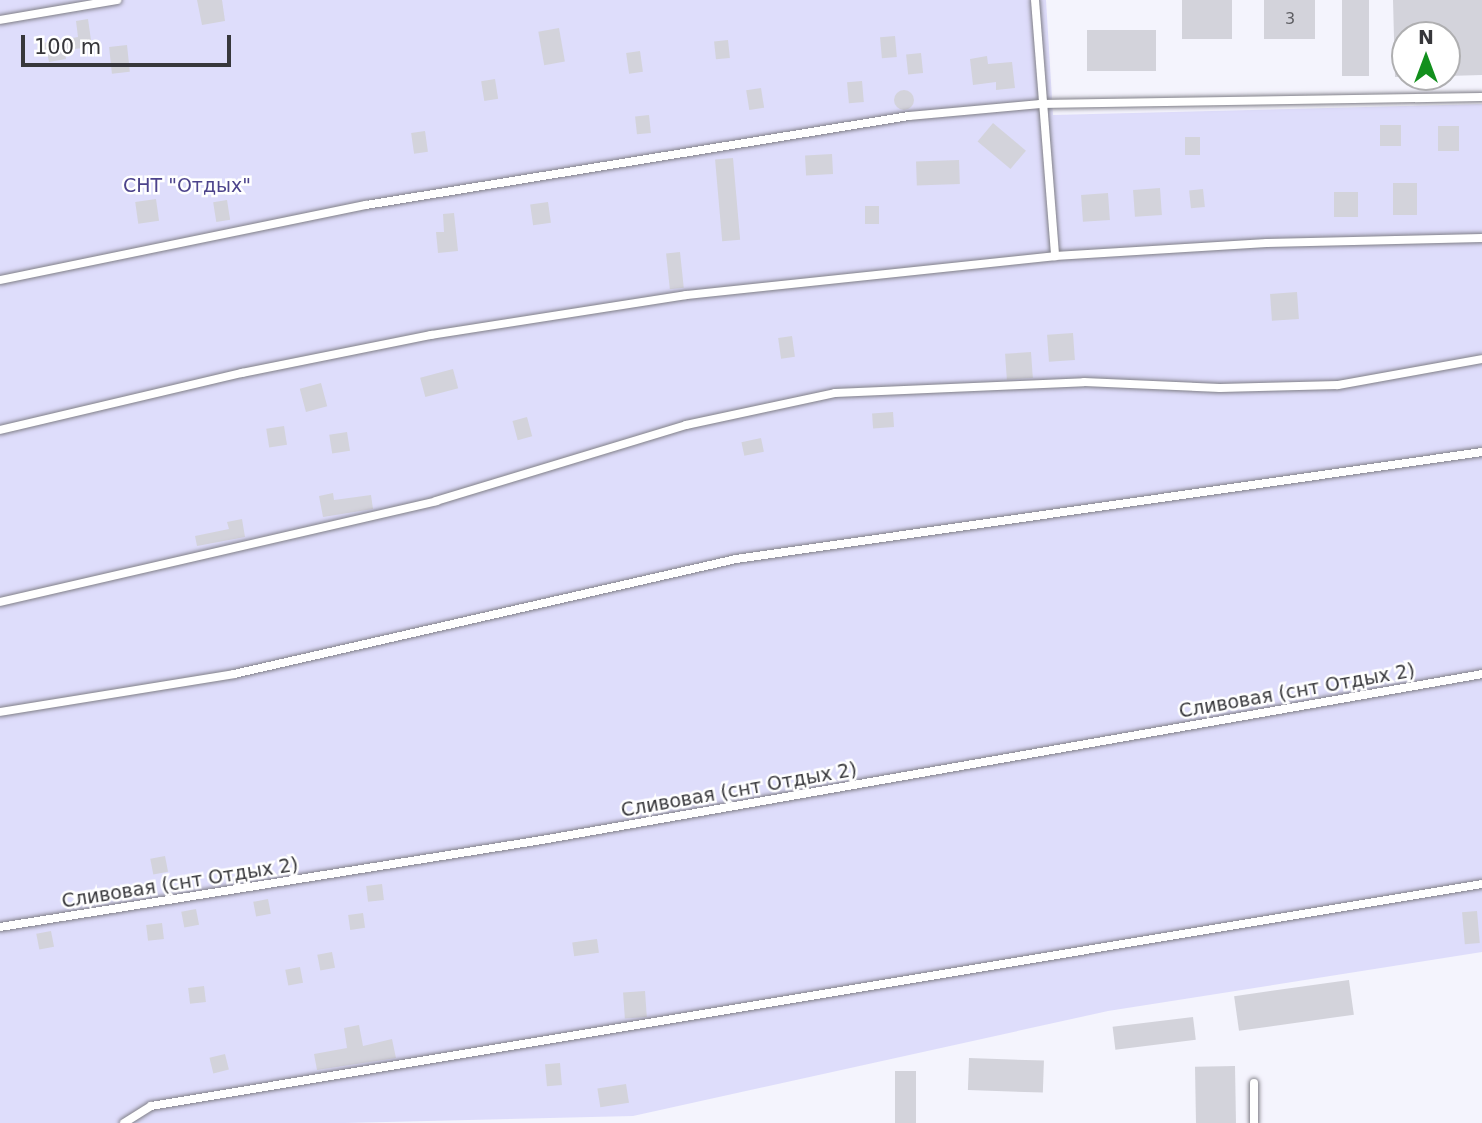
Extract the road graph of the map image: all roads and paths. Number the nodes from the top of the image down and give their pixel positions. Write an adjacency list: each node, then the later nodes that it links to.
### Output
1 (117, 0): 3 (lane)
2 (1035, 0): 5 (lane)
3 (0, 20)
4 (1482, 97): 5 (lane)
5 (1040, 104): 7 (lane); 8 (lane)
6 (1482, 238): 7 (lane)
7 (1055, 256): 10 (lane)
8 (0, 279)
9 (1482, 359): 12 (lane)
10 (0, 430)
11 (1482, 452): 14 (lane)
12 (0, 602)
13 (1482, 674): 16 (lane, Сливовая (снт Отдых 2))
14 (0, 712)
15 (1482, 884): 18 (lane)
16 (0, 927)
17 (1254, 1083): 19 (lane)
18 (124, 1123)
19 (1254, 1123)

